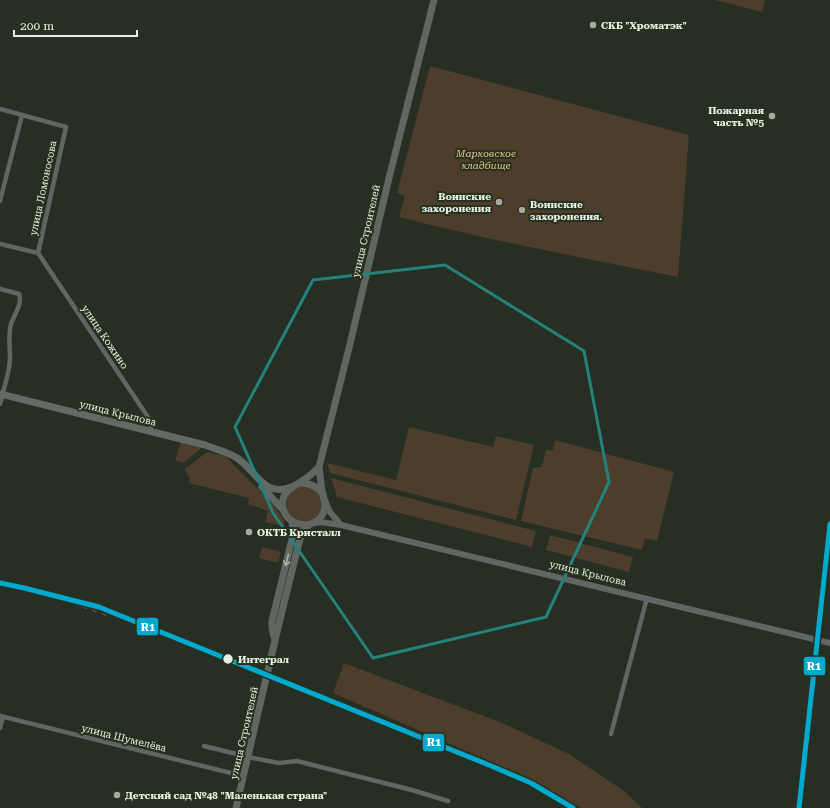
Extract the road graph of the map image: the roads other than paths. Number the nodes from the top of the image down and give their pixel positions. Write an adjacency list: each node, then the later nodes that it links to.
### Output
1 (434, 0): 12 (main road, улица Строителей)
2 (0, 109): 3 (street)
3 (22, 115): 4 (street); 6 (street, улица Ломоносова)
4 (0, 201)
5 (0, 244): 6 (street)
6 (38, 254): 10 (street, улица Кожино)
7 (0, 289): 8 (street)
8 (1, 395): 9 (street); 10 (main road, улица Крылова)
9 (0, 404)
10 (151, 432): 11 (main road, улица Крылова)
11 (230, 454): 14 (main road, улица Крылова); 16 (main road, улица Крылова)
12 (319, 467): 13 (main road); 15 (main road, улица Строителей)
13 (299, 484): 14 (main road); 15 (main road)
14 (291, 487): 16 (main road)
15 (324, 497): 18 (main road, улица Строителей); 19 (street)
16 (284, 511): 17 (main road)
17 (292, 521): 18 (main road); 21 (main road, улица Строителей, one-way to 21)
18 (311, 524): 19 (street, улица Крылова); 21 (main road, улица Строителей)
19 (341, 525): 20 (street, улица Крылова)
20 (647, 598): 22 (street, улица Крылова); 25 (street)
21 (274, 639): 27 (main road, улица Строителей)
22 (830, 643)
23 (1, 716): 24 (street); 28 (street, улица Шумелёва)
24 (0, 728)
25 (611, 734)
26 (204, 746): 27 (street)
27 (248, 757): 28 (main road, улица Строителей); 29 (street)
28 (243, 776): 30 (main road, улица Строителей)
29 (448, 801)
30 (236, 808)

